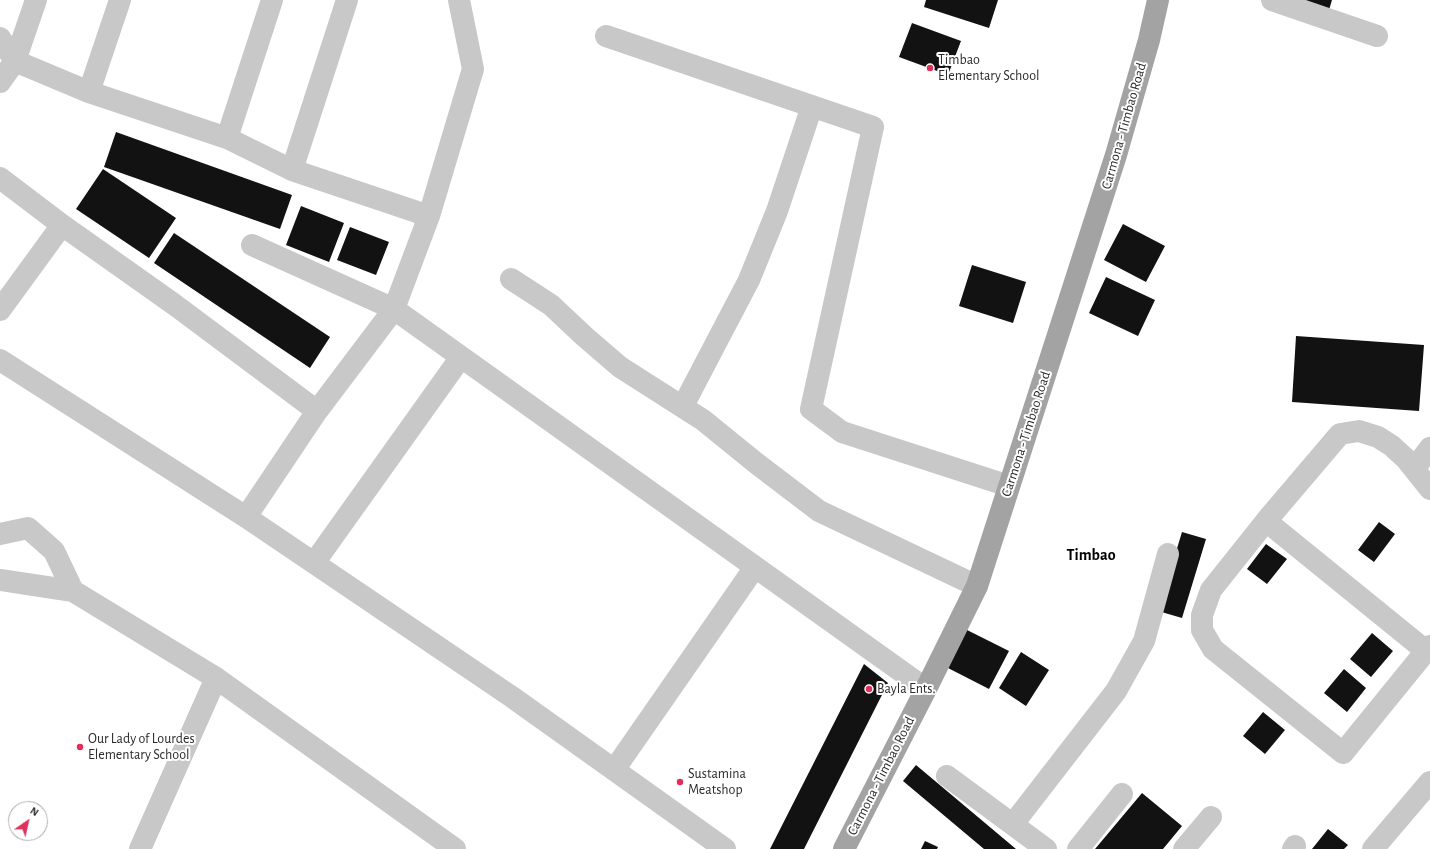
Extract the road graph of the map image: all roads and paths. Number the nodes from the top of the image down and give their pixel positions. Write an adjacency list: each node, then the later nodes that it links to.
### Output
1 (36, 0): 11 (street)
2 (120, 0): 13 (street)
3 (272, 0): 15 (street)
4 (347, 0): 16 (street)
5 (460, 0): 18 (street)
6 (1158, 0): 29 (main road, Carmona - Timbao Road)
7 (1272, 0): 9 (street)
8 (606, 36): 14 (street)
9 (1377, 36)
10 (0, 38): 11 (street)
11 (15, 61): 12 (street); 13 (street)
12 (0, 82)
13 (89, 92): 15 (street)
14 (812, 106): 26 (street); 29 (street)
15 (227, 138): 16 (street)
16 (292, 170): 18 (street)
17 (0, 178): 19 (street)
18 (429, 216): 22 (street)
19 (62, 225): 23 (street); 27 (street)
20 (252, 245): 22 (street)
21 (512, 279): 26 (street)
22 (394, 309): 24 (street); 27 (street)
23 (0, 310)
24 (461, 357): 35 (street); 36 (street)
25 (0, 360): 31 (street)
26 (683, 406): 38 (street)
27 (317, 411): 31 (street)
28 (1419, 463): 30 (street); 32 (street)
29 (1009, 486): 38 (main road, Carmona - Timbao Road)
30 (1430, 489)
31 (246, 517): 35 (street)
32 (1266, 521): 40 (street); 40 (street)
33 (0, 534): 39 (street)
34 (1168, 554): 48 (street)
35 (314, 563): 43 (street)
36 (755, 567): 42 (street); 43 (street)
37 (0, 580): 39 (street)
38 (977, 586): 42 (main road, Carmona - Timbao Road)
39 (73, 591): 41 (street)
40 (1428, 649)
41 (216, 678): 49 (street); 50 (street)
42 (926, 689): 52 (main road, Carmona - Timbao Road)
43 (614, 770): 51 (street)
44 (947, 776): 48 (street)
45 (1430, 782): 56 (street)
46 (1122, 794): 54 (street)
47 (1211, 817): 55 (street)
48 (1013, 824): 53 (street)
49 (140, 849)
50 (455, 849)
51 (725, 849)
52 (844, 849)
53 (1046, 849)
54 (1078, 849)
55 (1184, 849)
56 (1373, 849)

